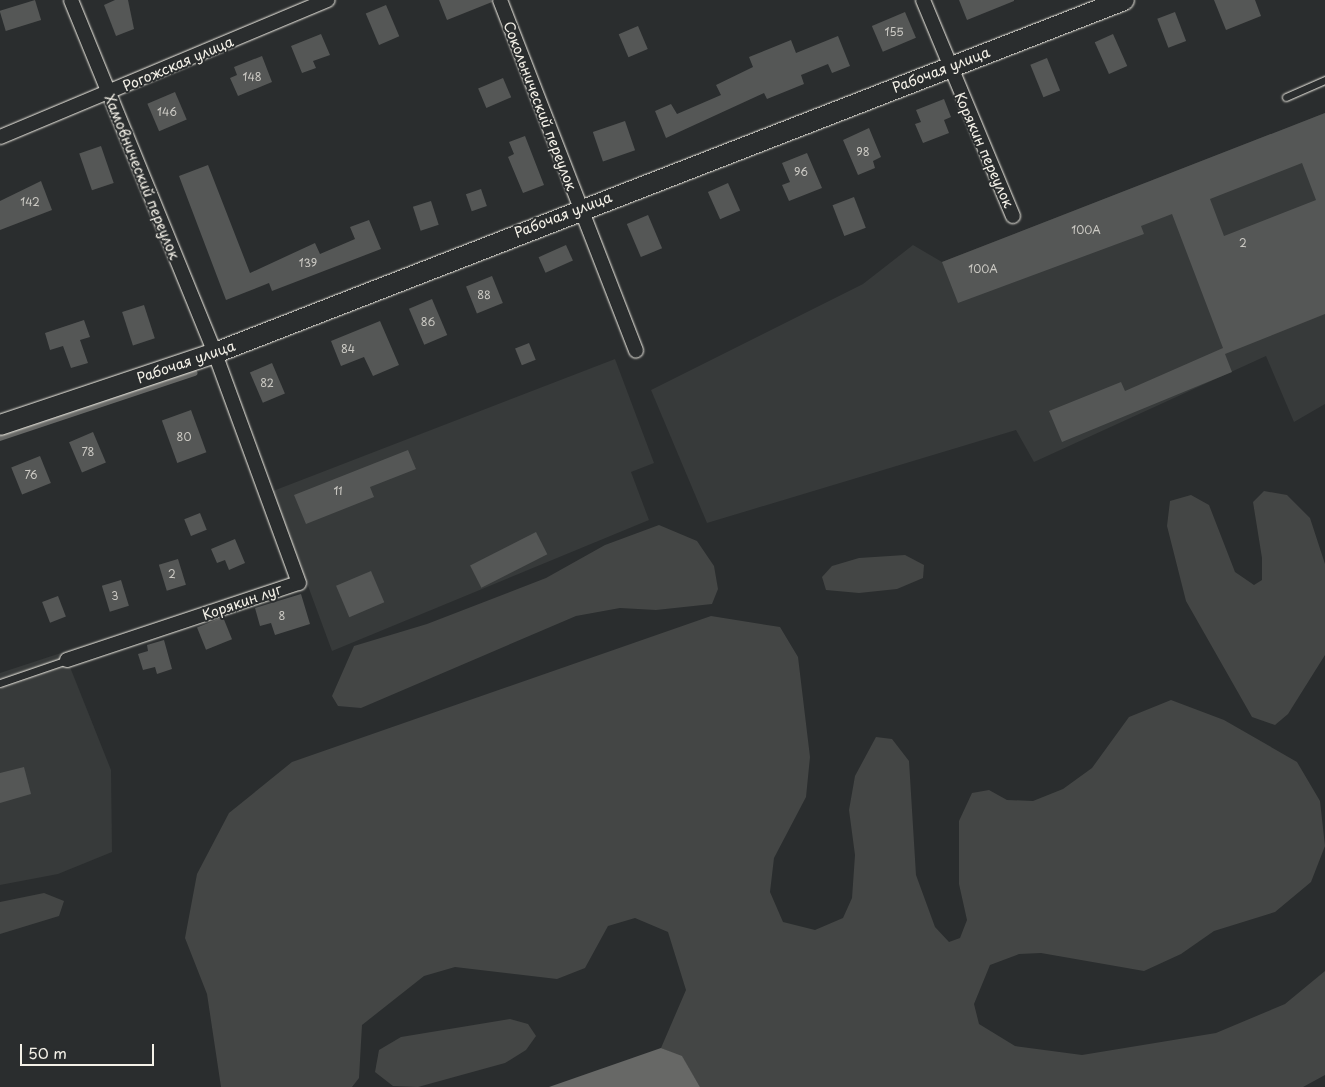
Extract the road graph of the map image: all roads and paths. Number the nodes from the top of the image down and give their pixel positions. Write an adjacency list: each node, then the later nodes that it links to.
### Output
1 (71, 0): 8 (street, Хамовнический переулок)
2 (327, 0): 8 (street, Рогожская улица)
3 (500, 0): 11 (street, Сокольнический переулок)
4 (923, 0): 6 (street, Корякин переулок)
5 (1124, 0): 6 (main road, Рабочая улица)
6 (948, 68): 11 (main road, Рабочая улица); 12 (street, Корякин переулок)
7 (1325, 80): 9 (lane)
8 (108, 94): 10 (street, Рогожская улица); 14 (street, Хамовнический переулок)
9 (1286, 97)
10 (0, 137)
11 (579, 209): 13 (street, Сокольнический переулок); 14 (main road, Рабочая улица)
12 (1013, 216)
13 (636, 351)
14 (215, 353): 15 (main road, Рабочая улица); 16 (street, Корякин луг)
15 (0, 426)
16 (67, 660): 17 (lane)
17 (0, 683)

